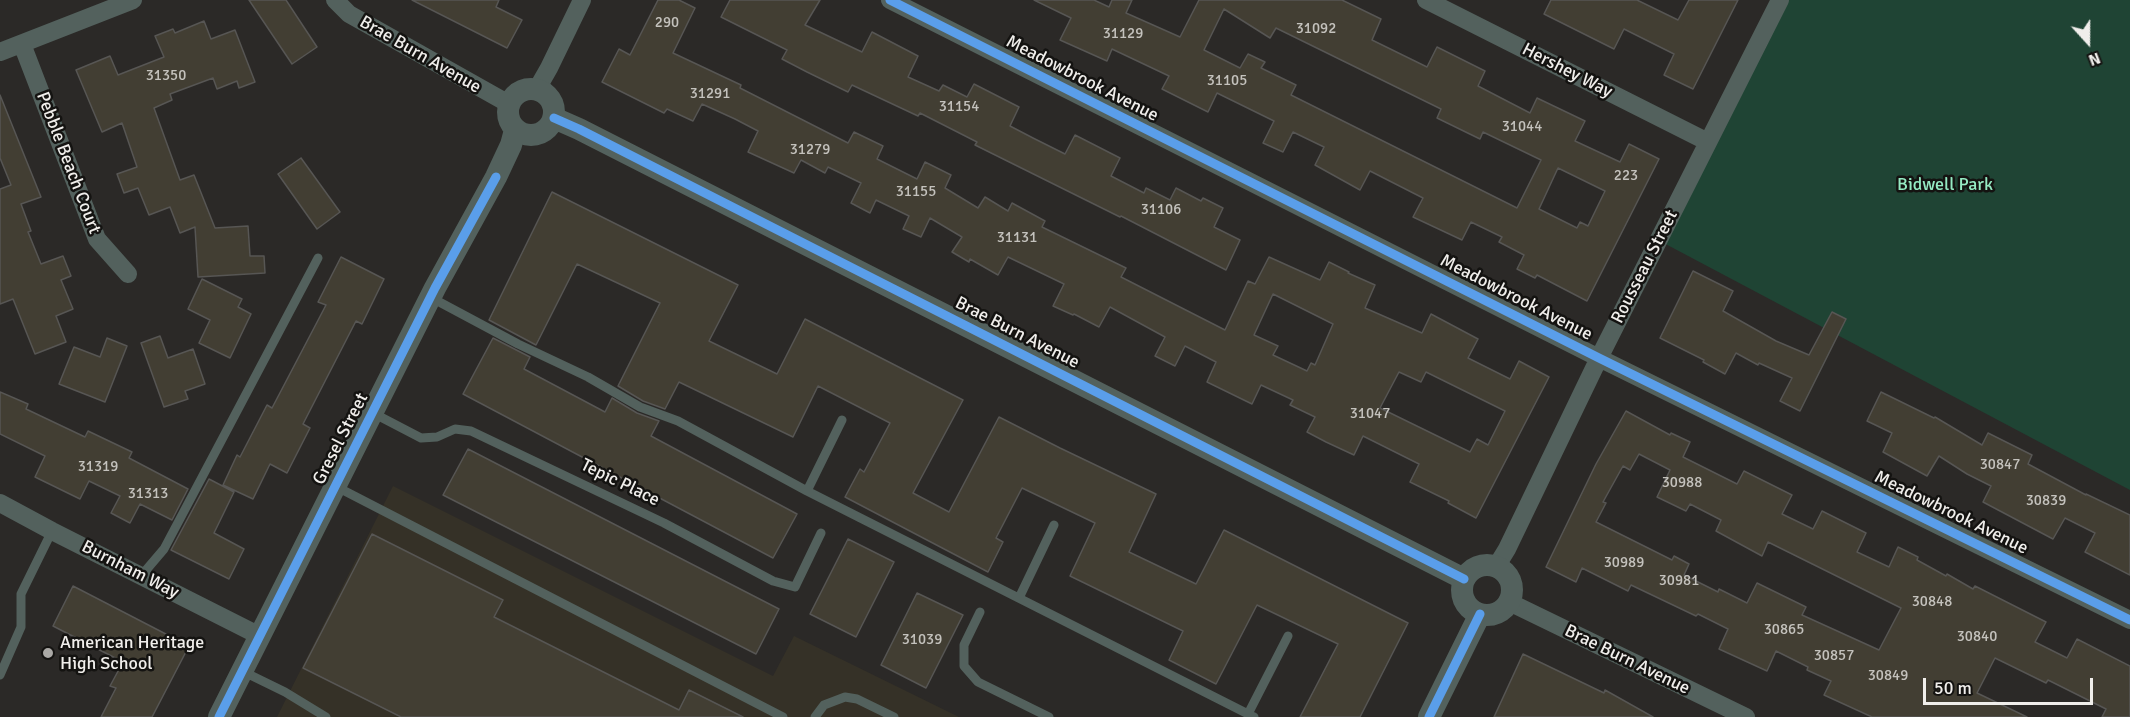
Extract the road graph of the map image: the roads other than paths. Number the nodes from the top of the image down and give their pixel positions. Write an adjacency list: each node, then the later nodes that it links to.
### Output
1 (133, 0): 7 (street)
2 (335, 0): 10 (street, Brae Burn Avenue)
3 (582, 0): 9 (street)
4 (890, 0): 17 (street, Meadowbrook Avenue)
5 (1426, 0): 13 (street, Hershey Way)
6 (1780, 0): 13 (street, Rousseau Street)
7 (22, 44): 8 (street); 15 (street, Pebble Beach Court)
8 (0, 52)
9 (537, 89): 10 (street); 11 (street)
10 (509, 104): 12 (street)
11 (554, 118): 12 (street); 28 (street, Brae Burn Avenue)
12 (515, 130): 16 (street, Gresel Street)
13 (1708, 142): 17 (street, Rousseau Street)
14 (318, 258): 27 (lane)
15 (128, 274)
16 (430, 297): 18 (street, Gresel Street); 21 (lane)
17 (1599, 358): 26 (street, Rousseau Street); 33 (street, Meadowbrook Avenue)
18 (372, 413): 20 (street, Gresel Street); 25 (lane, Tepic Place)
19 (842, 420): 21 (lane)
20 (335, 486): 34 (street, Gresel Street); 42 (lane)
21 (807, 491): 29 (lane)
22 (0, 503): 24 (street, Burnham Way)
23 (1054, 525): 29 (lane)
24 (52, 531): 27 (street, Burnham Way); 37 (lane)
25 (820, 533)
26 (1496, 567): 28 (street); 30 (street)
27 (141, 576): 34 (street, Burnham Way)
28 (1464, 579): 32 (street)
29 (1019, 598): 40 (lane)
30 (1509, 602): 32 (street); 38 (street, Brae Burn Avenue)
31 (980, 612): 45 (lane)
32 (1480, 614): 46 (street)
33 (2130, 620)
34 (260, 636): 36 (street, Gresel Street)
35 (1288, 636): 40 (lane)
36 (242, 671): 39 (lane); 41 (street, Gresel Street)
37 (0, 675)
38 (1712, 710): 47 (street, Brae Burn Avenue)
39 (321, 716)
40 (1251, 716)
41 (219, 717)
42 (783, 717)
43 (815, 717): 44 (lane)
44 (894, 717)
45 (1049, 717)
46 (1429, 717)
47 (1746, 717)

